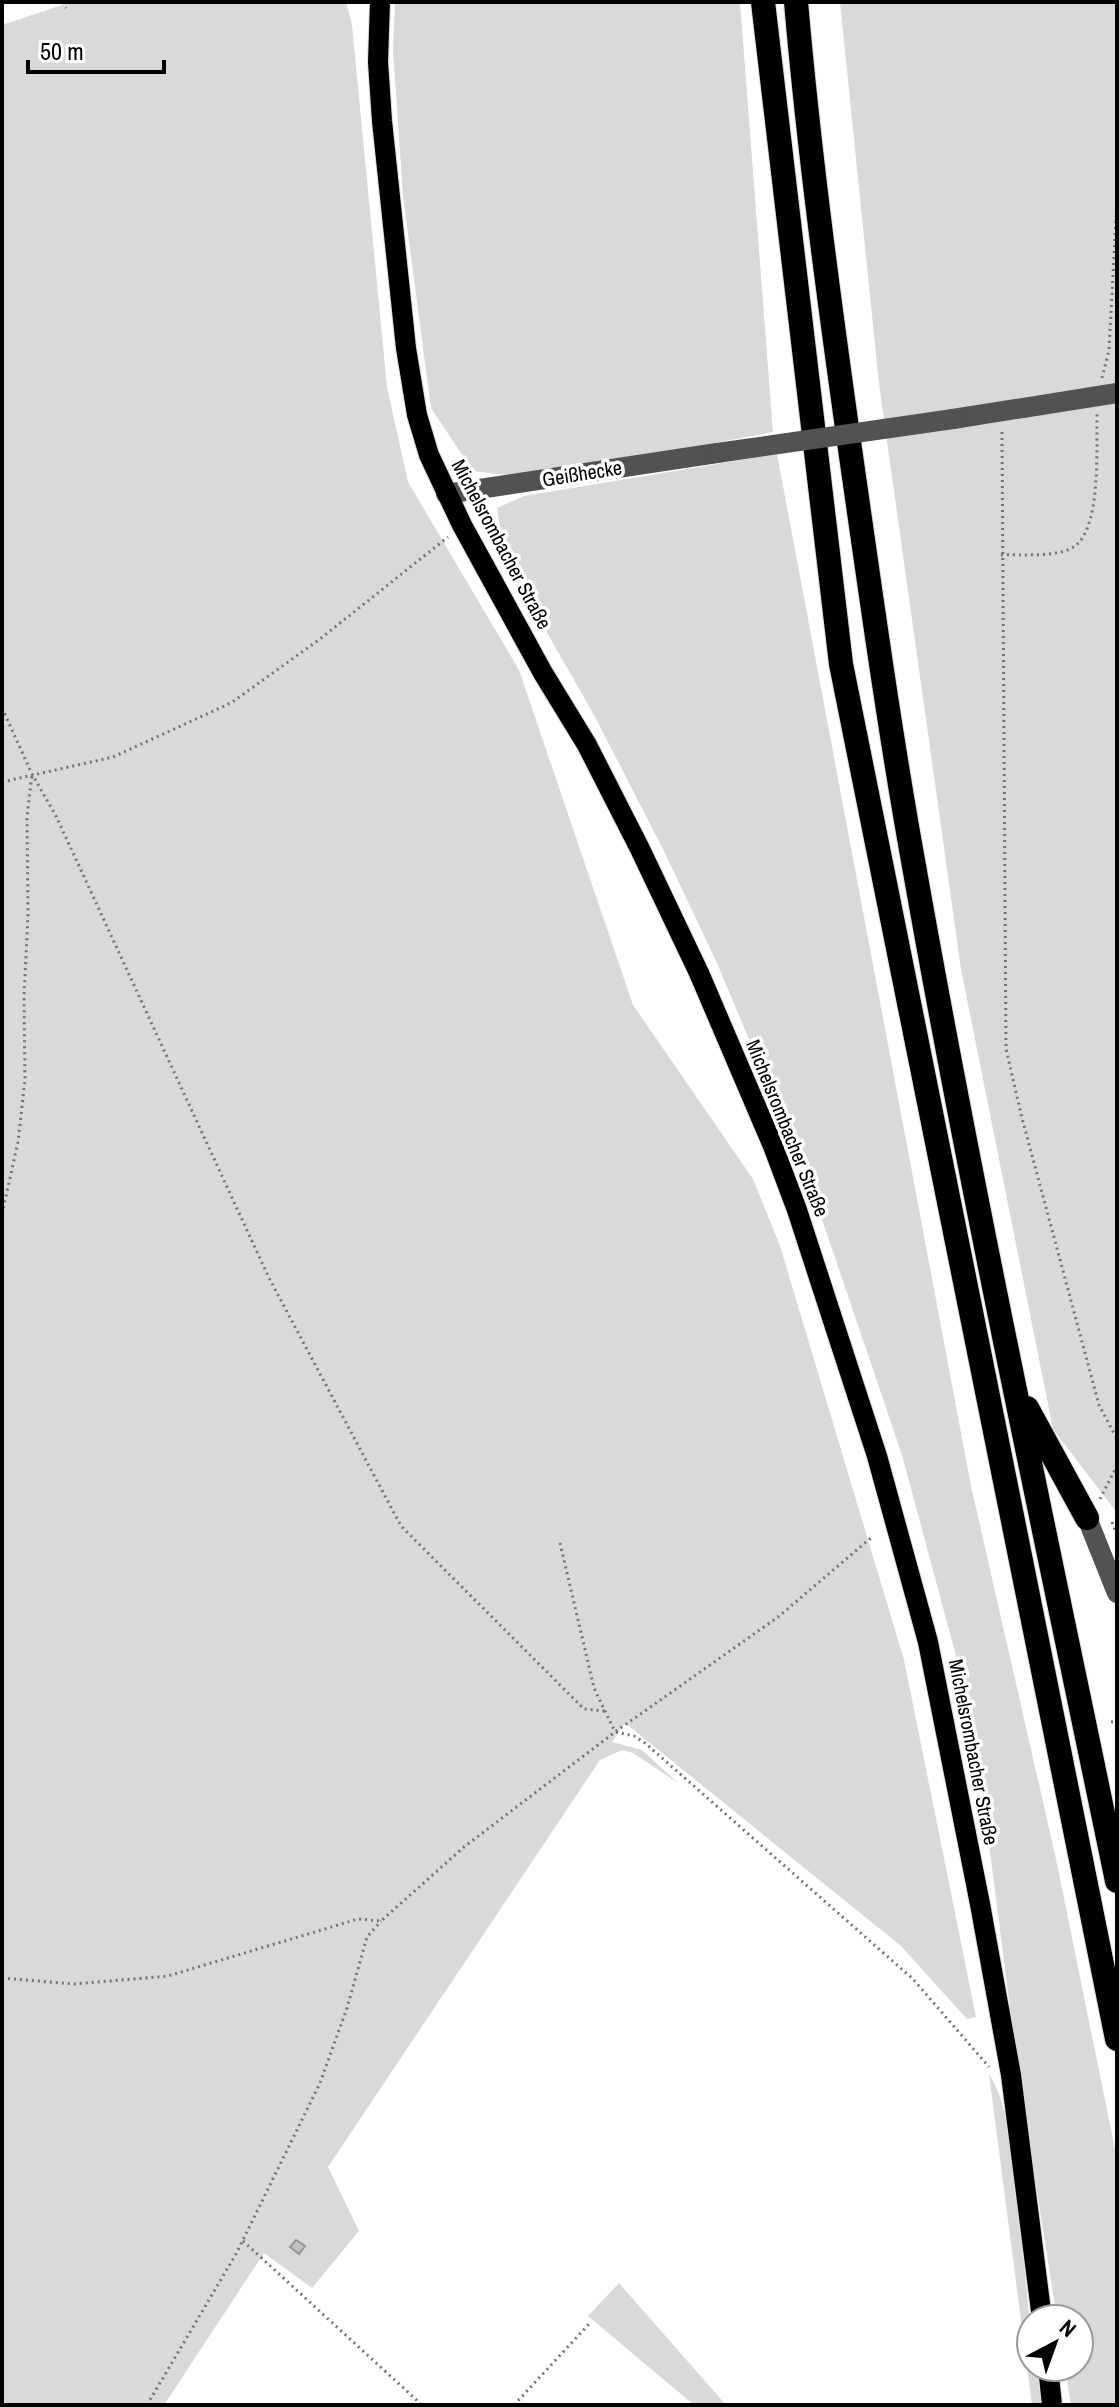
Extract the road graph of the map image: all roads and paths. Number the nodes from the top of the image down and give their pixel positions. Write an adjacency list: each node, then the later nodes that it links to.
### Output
1 (63, 2): 5 (path)
2 (380, 2): 9 (main road, Michelsrombacher Straße)
3 (763, 2): 29 (highway)
4 (796, 2): 16 (highway)
5 (66, 8)
6 (1117, 199): 7 (path)
7 (1107, 395): 8 (lane); 11 (path)
8 (1002, 413): 9 (lane, Geißhecke, bridge); 11 (path)
9 (446, 494): 10 (main road, Michelsrombacher Straße)
10 (462, 525): 13 (path); 30 (main road, Michelsrombacher Straße)
11 (1001, 555): 17 (path)
12 (2, 708): 13 (path)
13 (32, 774): 14 (path); 15 (path); 24 (path)
14 (2, 782)
15 (2, 1214)
16 (1013, 1380): 19 (highway); 26 (highway)
17 (1117, 1439)
18 (1117, 1466): 19 (path)
19 (1094, 1509): 20 (path); 23 (lane)
20 (1117, 1535)
21 (872, 1537): 25 (path)
22 (560, 1543): 24 (path)
23 (1117, 1593)
24 (605, 1711): 25 (path)
25 (615, 1732): 27 (path); 30 (path)
26 (1117, 1881)
27 (381, 1921): 28 (path); 31 (path)
28 (2, 1978)
29 (1117, 2039)
30 (1011, 2075): 32 (main road, Michelsrombacher Straße)
31 (243, 2241): 35 (path); 36 (path)
32 (1040, 2303)
33 (589, 2324): 37 (path)
34 (1050, 2383): 38 (main road)
35 (147, 2405)
36 (422, 2405)
37 (514, 2405)
38 (1052, 2405)

